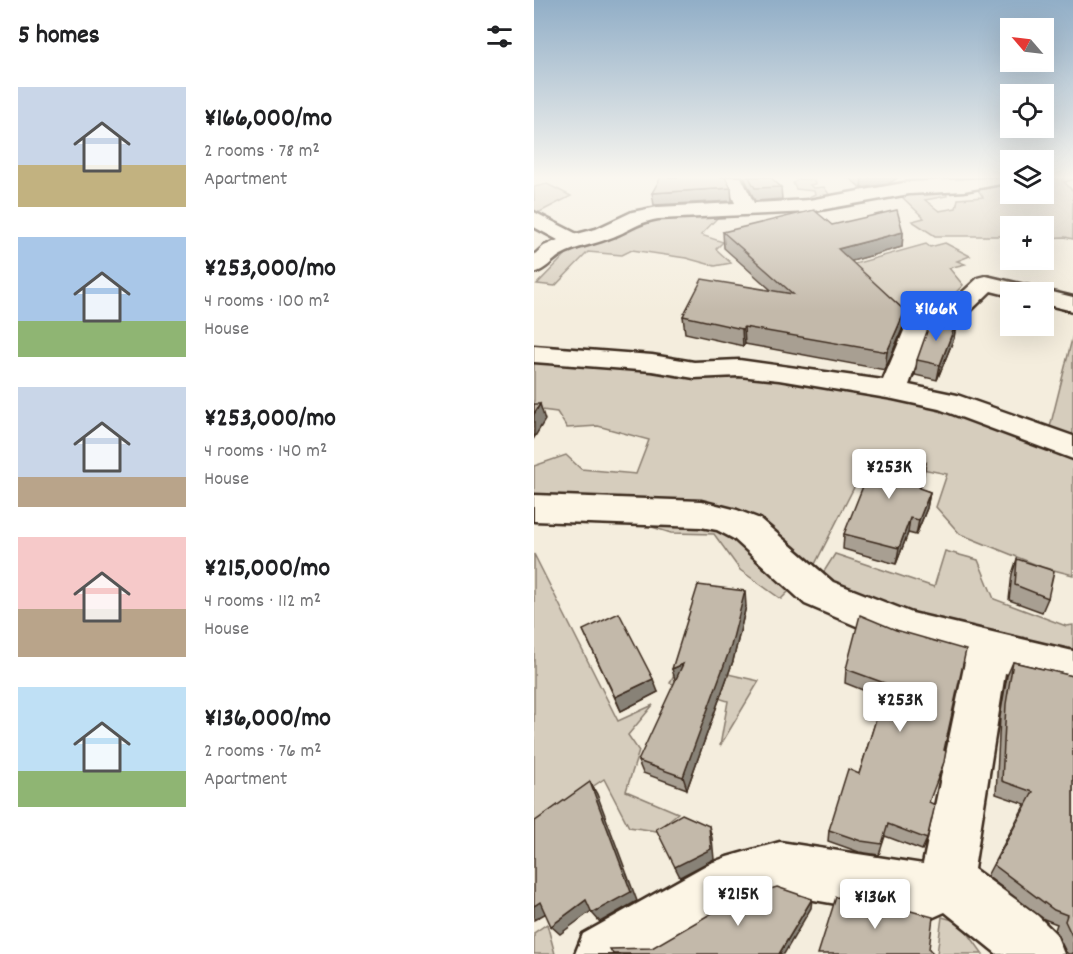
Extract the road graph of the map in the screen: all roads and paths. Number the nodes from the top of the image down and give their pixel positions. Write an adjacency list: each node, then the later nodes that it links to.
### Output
1 (540, 222): 3 (street)
2 (625, 222): 3 (street)
3 (574, 241): 4 (street)
4 (534, 266)
5 (1000, 286): 9 (street)
6 (1054, 299): 7 (street)
7 (1073, 304)
8 (534, 354): 9 (street)
9 (893, 390): 10 (street)
10 (1073, 448)
11 (534, 508): 12 (street)
12 (988, 650): 13 (street); 14 (street)
13 (1073, 670)
14 (946, 880): 15 (street); 16 (street)
15 (603, 954)
16 (1036, 954)

